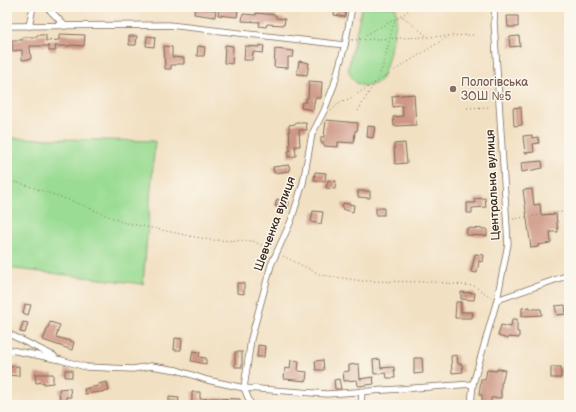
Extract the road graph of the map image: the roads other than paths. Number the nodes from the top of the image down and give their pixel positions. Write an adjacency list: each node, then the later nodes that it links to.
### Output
1 (33, 7): 6 (street)
2 (46, 7): 7 (street)
3 (352, 7): 8 (street, Шевченка вулиця)
4 (495, 7): 10 (street, Центральна вулиця)
5 (7, 26): 6 (street)
6 (29, 26): 7 (street)
7 (65, 26): 8 (street)
8 (345, 43): 15 (street, Шевченка вулиця)
9 (569, 275): 10 (street)
10 (497, 300): 14 (street, Центральна вулиця)
11 (7, 333): 13 (street)
12 (7, 351): 13 (street)
13 (61, 360): 15 (street)
14 (473, 384): 16 (street); 19 (street, Центральна вулиця)
15 (244, 388): 16 (street); 17 (street)
16 (362, 391): 18 (street)
17 (251, 405)
18 (361, 405)
19 (471, 405)

